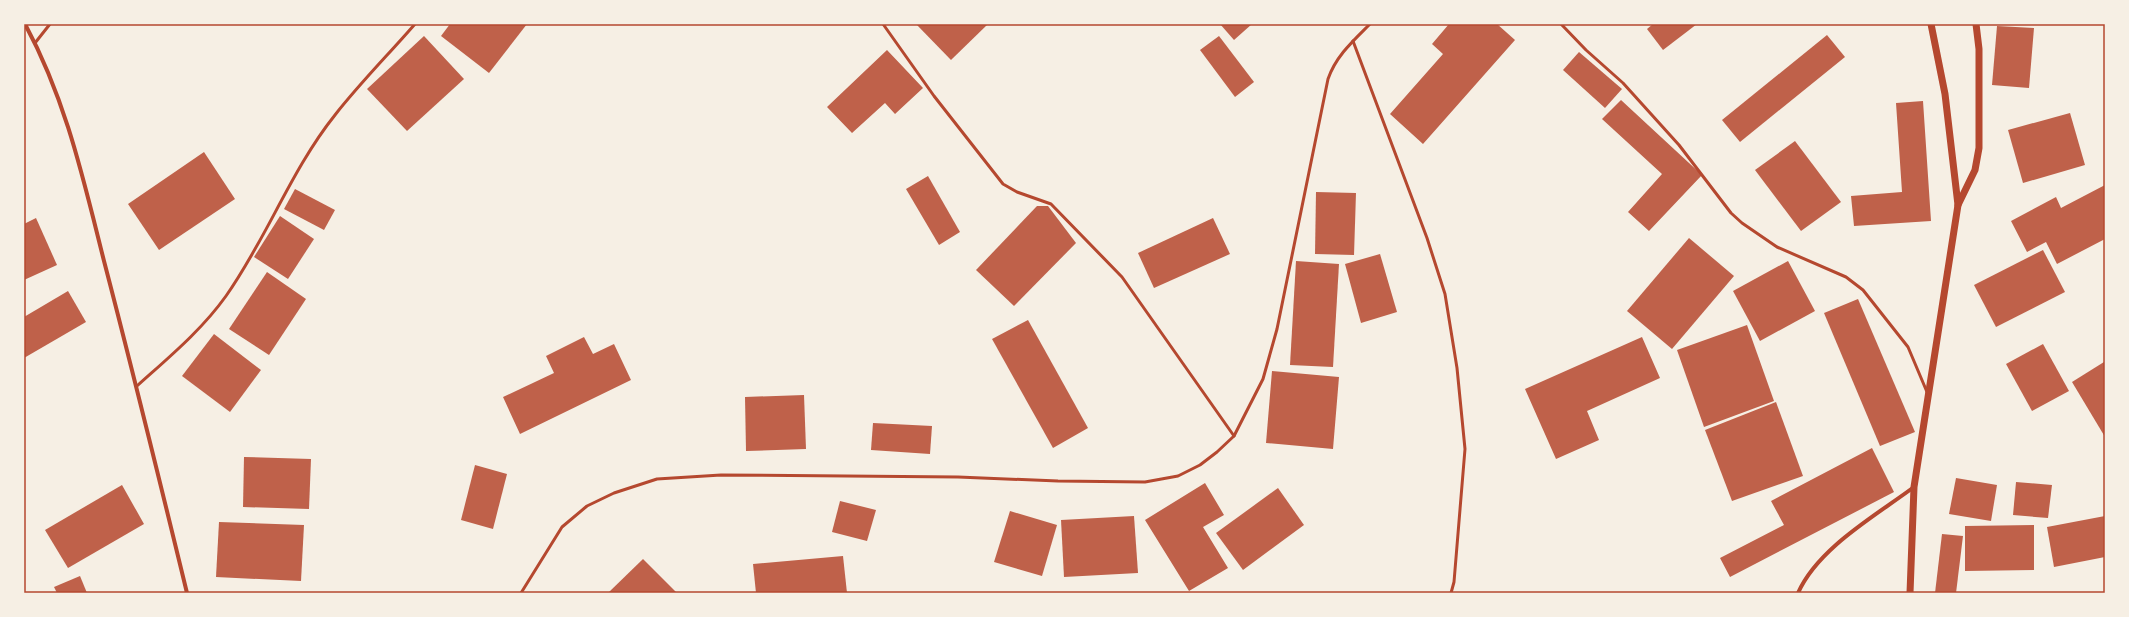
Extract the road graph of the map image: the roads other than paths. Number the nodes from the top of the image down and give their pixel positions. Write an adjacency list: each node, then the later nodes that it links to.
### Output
1 (25, 24): 10 (street)
2 (50, 24): 10 (lane)
3 (416, 24): 12 (lane)
4 (883, 24): 14 (lane)
5 (1370, 24): 9 (lane)
6 (1561, 24): 13 (lane)
7 (1931, 24): 11 (street)
8 (1976, 24): 11 (street)
9 (1353, 41): 14 (lane); 18 (lane)
10 (35, 43): 12 (street)
11 (1958, 205): 13 (street)
12 (137, 386): 16 (street)
13 (1928, 396): 15 (street)
14 (1234, 436): 17 (lane)
15 (1914, 487): 19 (street); 20 (street)
16 (187, 593)
17 (520, 593)
18 (1451, 593)
19 (1798, 593)
20 (1910, 593)

